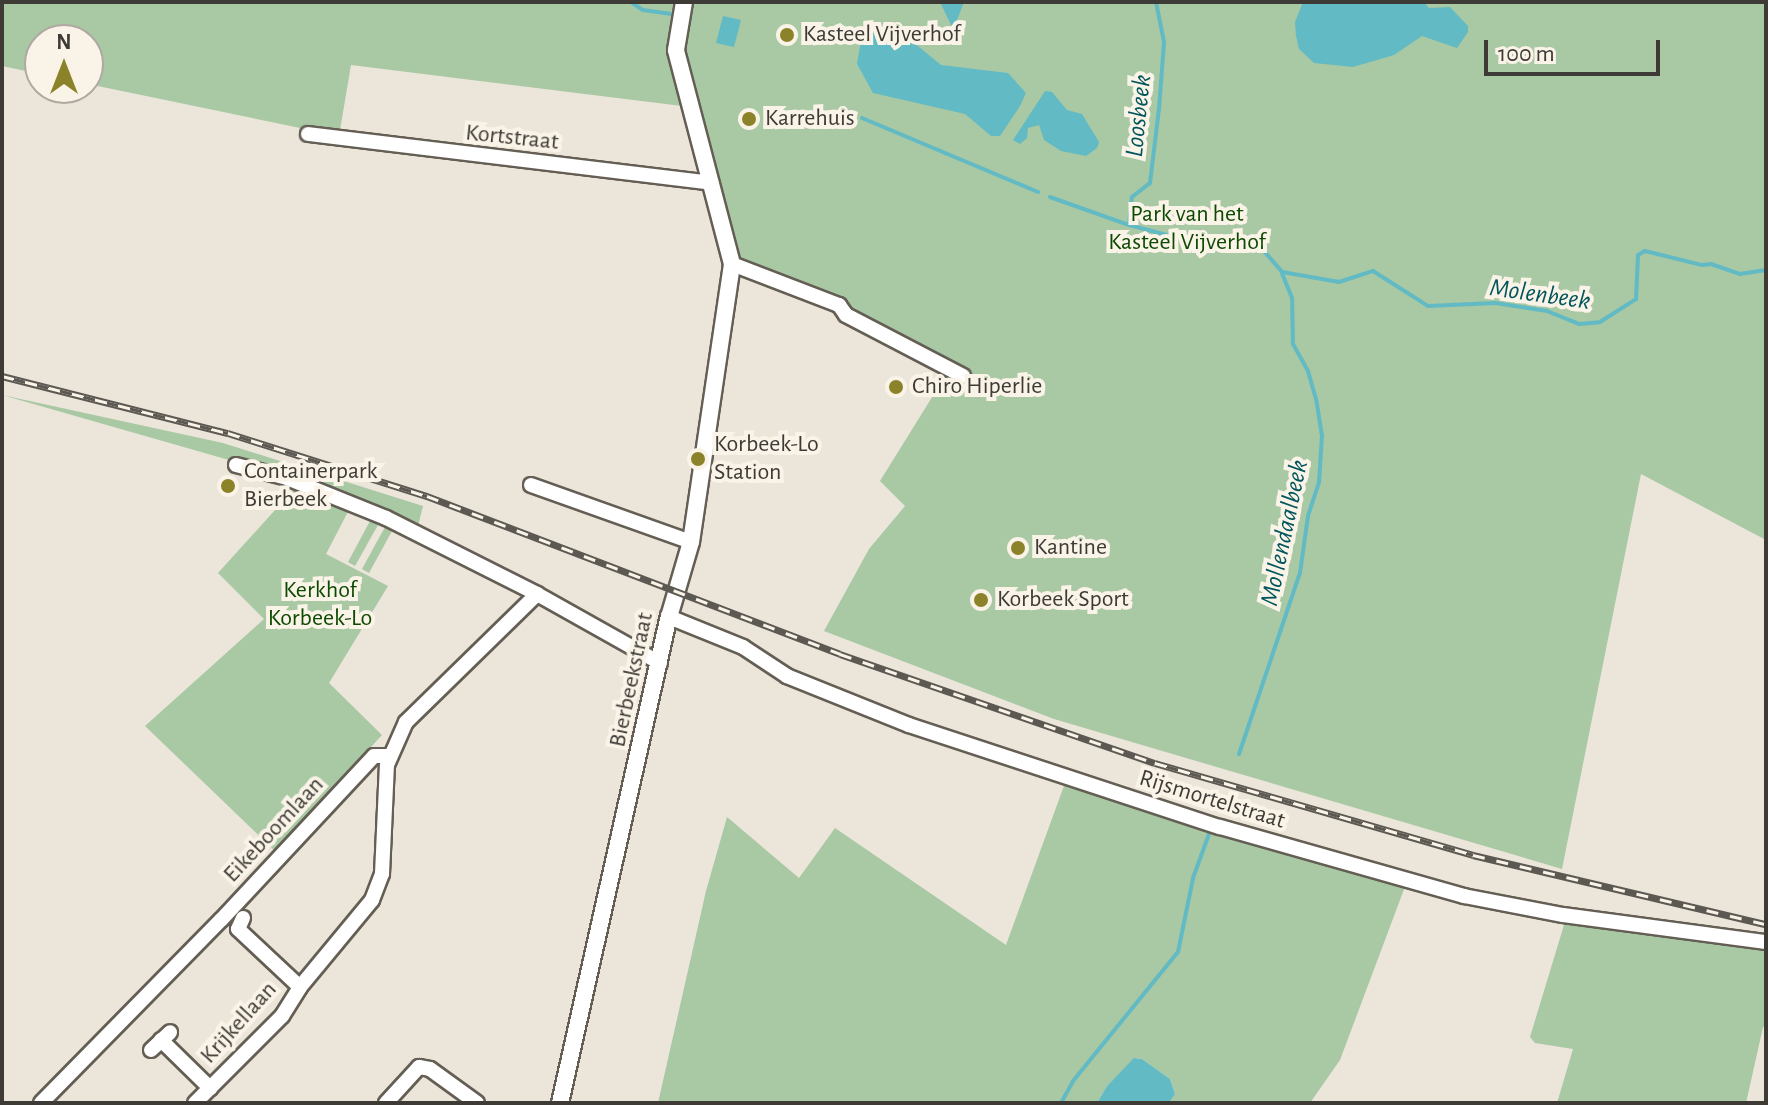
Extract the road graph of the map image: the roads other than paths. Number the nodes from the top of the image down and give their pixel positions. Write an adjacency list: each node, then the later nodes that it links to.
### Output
1 (684, 2): 3 (street, Bierbeekstraat)
2 (308, 134): 3 (street, Kortstraat)
3 (711, 183): 4 (street, Bierbeekstraat)
4 (732, 264): 5 (street); 8 (street, Bierbeekstraat)
5 (963, 376)
6 (236, 465): 9 (street)
7 (531, 485): 8 (street)
8 (691, 542): 10 (street, Bierbeekstraat)
9 (537, 594): 11 (street); 12 (street)
10 (669, 617): 11 (street, Bierbeekstraat); 14 (street, Rijsmortelstraat)
11 (660, 663): 22 (street, Bierbeekstraat)
12 (389, 756): 15 (street, Krijkellaan); 18 (street, Eikeboomlaan)
13 (243, 918): 15 (street, Krijkellaan)
14 (1766, 942)
15 (300, 987): 17 (street, Krijkellaan)
16 (161, 1041): 17 (street, Krijkellaan)
17 (210, 1088): 19 (street, Krijkellaan)
18 (41, 1103)
19 (195, 1103)
20 (386, 1103): 21 (street)
21 (477, 1103)
22 (560, 1103)

